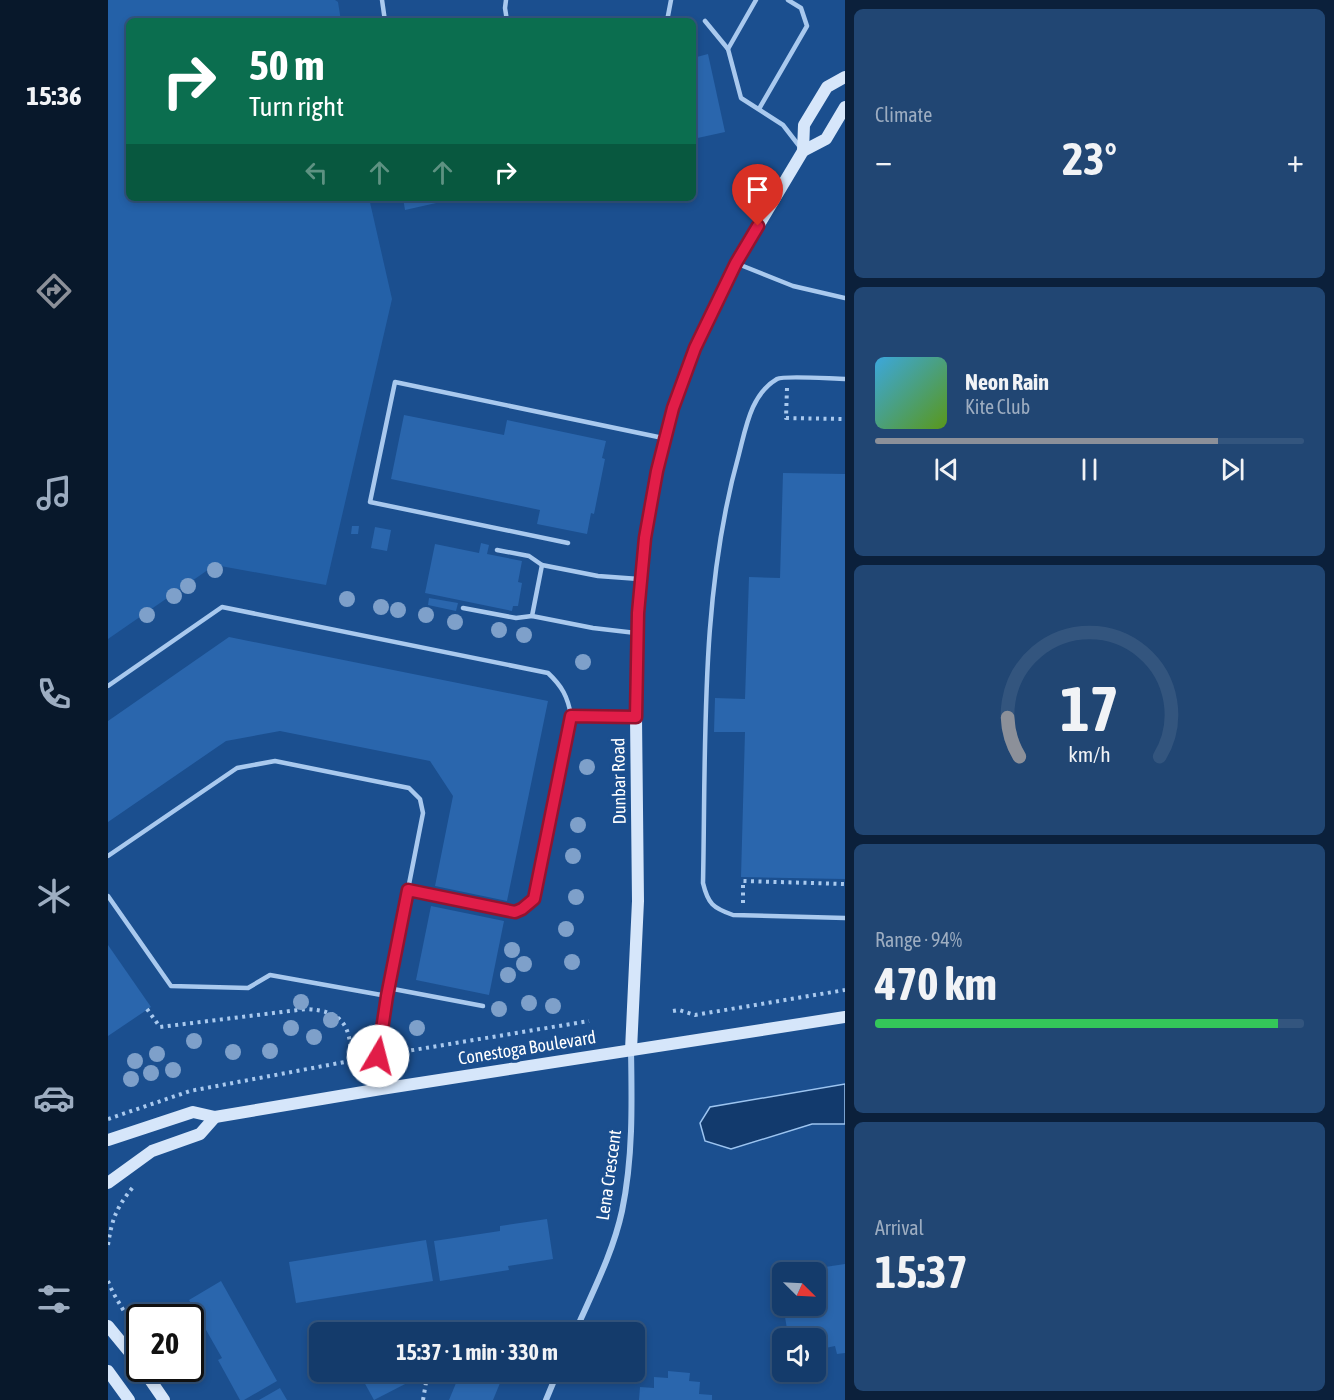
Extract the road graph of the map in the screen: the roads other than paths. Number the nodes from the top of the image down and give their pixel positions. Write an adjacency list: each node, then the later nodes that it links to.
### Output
1 (382, 0): 6 (lane)
2 (507, 0): 7 (lane)
3 (671, 0): 8 (lane)
4 (756, 0): 10 (lane)
5 (788, 0): 13 (lane)
6 (385, 18)
7 (507, 18)
8 (668, 18)
9 (705, 21): 10 (lane)
10 (728, 49): 13 (lane)
11 (845, 77): 14 (street, Dunbar Road)
12 (845, 107): 14 (street, Dunbar Road)
13 (759, 109): 14 (lane)
14 (803, 151): 15 (street, Dunbar Road)
15 (736, 263): 16 (lane); 18 (street, Dunbar Road)
16 (845, 298)
17 (845, 379): 32 (lane)
18 (665, 438): 19 (lane); 22 (street, Dunbar Road)
19 (568, 543)
20 (497, 550): 21 (lane)
21 (542, 565): 22 (lane); 24 (lane)
22 (641, 580): 25 (street, Dunbar Road)
23 (463, 608): 24 (lane)
24 (532, 616): 25 (lane)
25 (638, 633): 28 (street, Dunbar Road)
26 (108, 686): 27 (lane)
27 (571, 716): 28 (lane); 30 (lane)
28 (636, 717): 37 (street, Dunbar Road)
29 (108, 856): 30 (lane)
30 (408, 890): 33 (lane)
31 (108, 896): 34 (lane)
32 (845, 918)
33 (388, 988): 34 (lane); 35 (lane)
34 (387, 996): 38 (lane)
35 (483, 1006)
36 (845, 1017): 37 (street, Conestoga Boulevard)
37 (632, 1050): 38 (street, Conestoga Boulevard); 42 (street, Lena Crescent)
38 (381, 1089): 39 (street, Conestoga Boulevard)
39 (215, 1117): 40 (street, Conestoga Boulevard); 41 (street)
40 (108, 1140)
41 (108, 1183)
42 (579, 1322)
43 (108, 1326): 44 (street)
44 (126, 1348)
45 (108, 1371): 48 (street)
46 (151, 1382): 49 (street)
47 (553, 1382): 50 (street)
48 (129, 1400)
49 (164, 1400)
50 (546, 1400)

